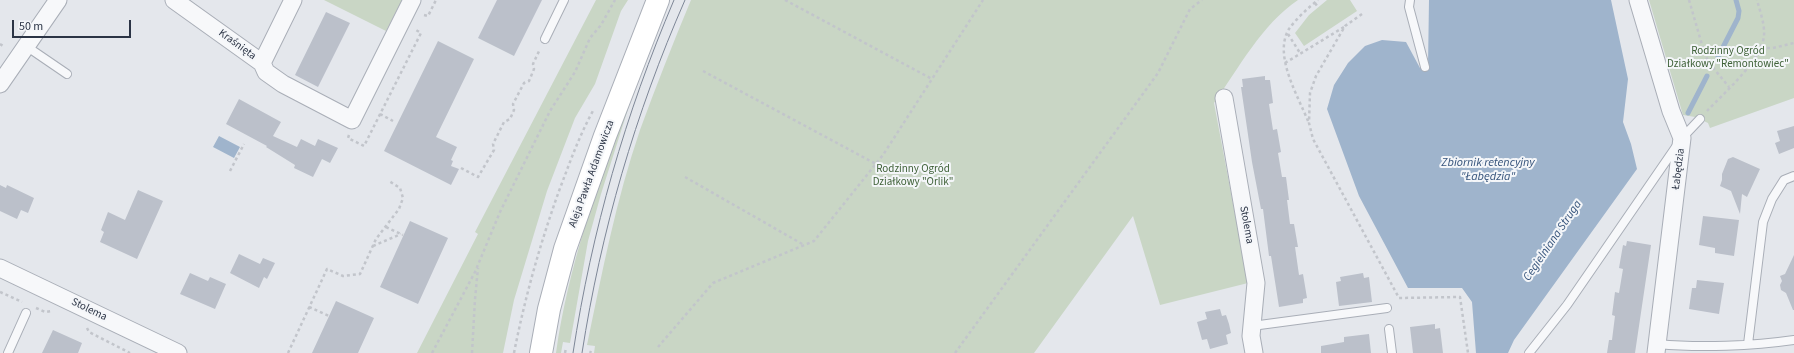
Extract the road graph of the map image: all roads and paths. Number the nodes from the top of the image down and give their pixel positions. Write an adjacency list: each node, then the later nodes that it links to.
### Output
1 (58, 0): 25 (street)
2 (174, 0): 28 (street, Kraśnięta)
3 (293, 0): 28 (street, Kraśnięta)
4 (412, 0): 28 (street)
5 (436, 0): 19 (path)
6 (564, 0): 23 (lane)
7 (614, 0): 52 (path)
8 (658, 0): 76 (main road, Aleja Pawła Adamowicza)
9 (785, 0): 33 (path)
10 (983, 0): 33 (path)
11 (1202, 0): 78 (path)
12 (1318, 0): 17 (path)
13 (1410, 0): 30 (lane)
14 (1638, 0): 41 (street, Łabędzia)
15 (1689, 0): 35 (path)
16 (1757, 0): 26 (path)
17 (1315, 2): 18 (path); 22 (path)
18 (1318, 7)
19 (424, 14)
20 (1362, 14): 21 (path)
21 (1345, 26): 27 (path); 40 (path)
22 (1288, 34): 27 (path); 29 (path)
23 (545, 39): 44 (path)
24 (1794, 43): 26 (path)
25 (26, 46): 32 (lane); 34 (street)
26 (1761, 48): 35 (path)
27 (1300, 53): 29 (path)
28 (262, 63)
29 (1285, 63): 40 (path)
30 (1425, 67)
31 (702, 71): 43 (path)
32 (67, 74)
33 (932, 79): 43 (path)
34 (0, 84)
35 (1729, 87): 38 (path)
36 (1224, 98): 62 (street, Stolema)
37 (380, 114): 39 (path)
38 (1700, 119): 41 (lane)
39 (393, 121)
40 (1309, 123): 81 (path)
41 (1682, 138): 69 (street, Łabędzia); 82 (lane)
42 (244, 144): 45 (path)
43 (876, 164): 50 (path)
44 (461, 168)
45 (230, 171)
46 (1794, 176): 66 (lane)
47 (685, 177): 50 (path)
48 (389, 181): 49 (path)
49 (386, 227): 51 (path); 51 (path)
50 (804, 245): 67 (path)
51 (373, 247): 57 (path)
52 (479, 263): 74 (path); 75 (path)
53 (0, 268): 72 (street, Stolema)
54 (0, 292): 55 (path)
55 (26, 304)
56 (32, 307): 59 (path)
57 (309, 307): 61 (path); 73 (path)
58 (1387, 308): 62 (lane)
59 (55, 311)
60 (26, 313): 70 (lane)
61 (329, 316)
62 (1252, 326): 79 (street, Stolema)
63 (86, 327): 71 (path)
64 (1389, 329): 80 (lane)
65 (1794, 340): 66 (lane, Łabędzia)
66 (1748, 344): 69 (lane, Łabędzia)
67 (658, 347)
68 (566, 348): 77 (path)
69 (1657, 348)
70 (8, 353)
71 (130, 353)
72 (178, 353)
73 (288, 353)
74 (432, 353)
75 (472, 353)
76 (541, 353)
77 (565, 353)
78 (955, 353)
79 (1254, 353)
80 (1392, 353)
81 (1468, 353)
82 (1529, 353)

